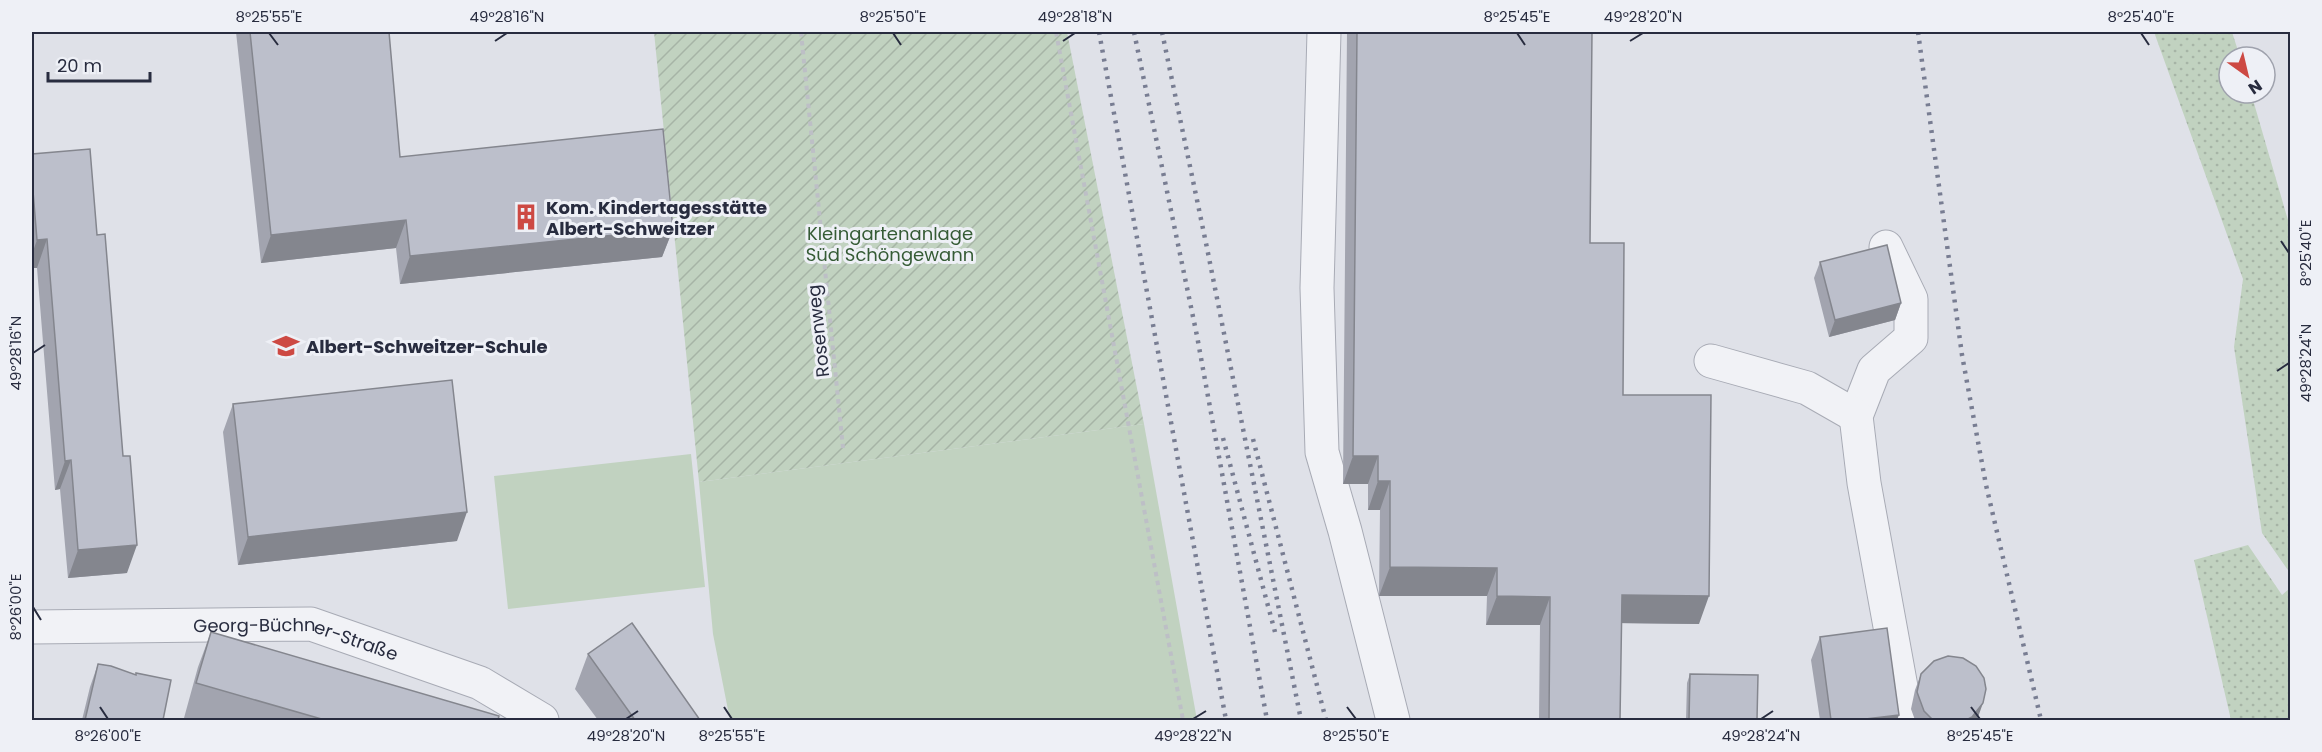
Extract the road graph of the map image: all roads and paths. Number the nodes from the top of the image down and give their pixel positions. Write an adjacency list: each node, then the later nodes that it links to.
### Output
1 (801, 32): 7 (path, Rosenweg)
2 (1056, 32): 10 (path)
3 (1324, 32): 11 (street)
4 (1886, 247): 6 (street)
5 (1711, 362): 6 (street)
6 (1856, 416): 12 (street)
7 (843, 448)
8 (32, 627): 9 (street, Georg-Büchner-Straße)
9 (542, 720)
10 (1183, 720)
11 (1393, 720)
12 (1907, 720)

